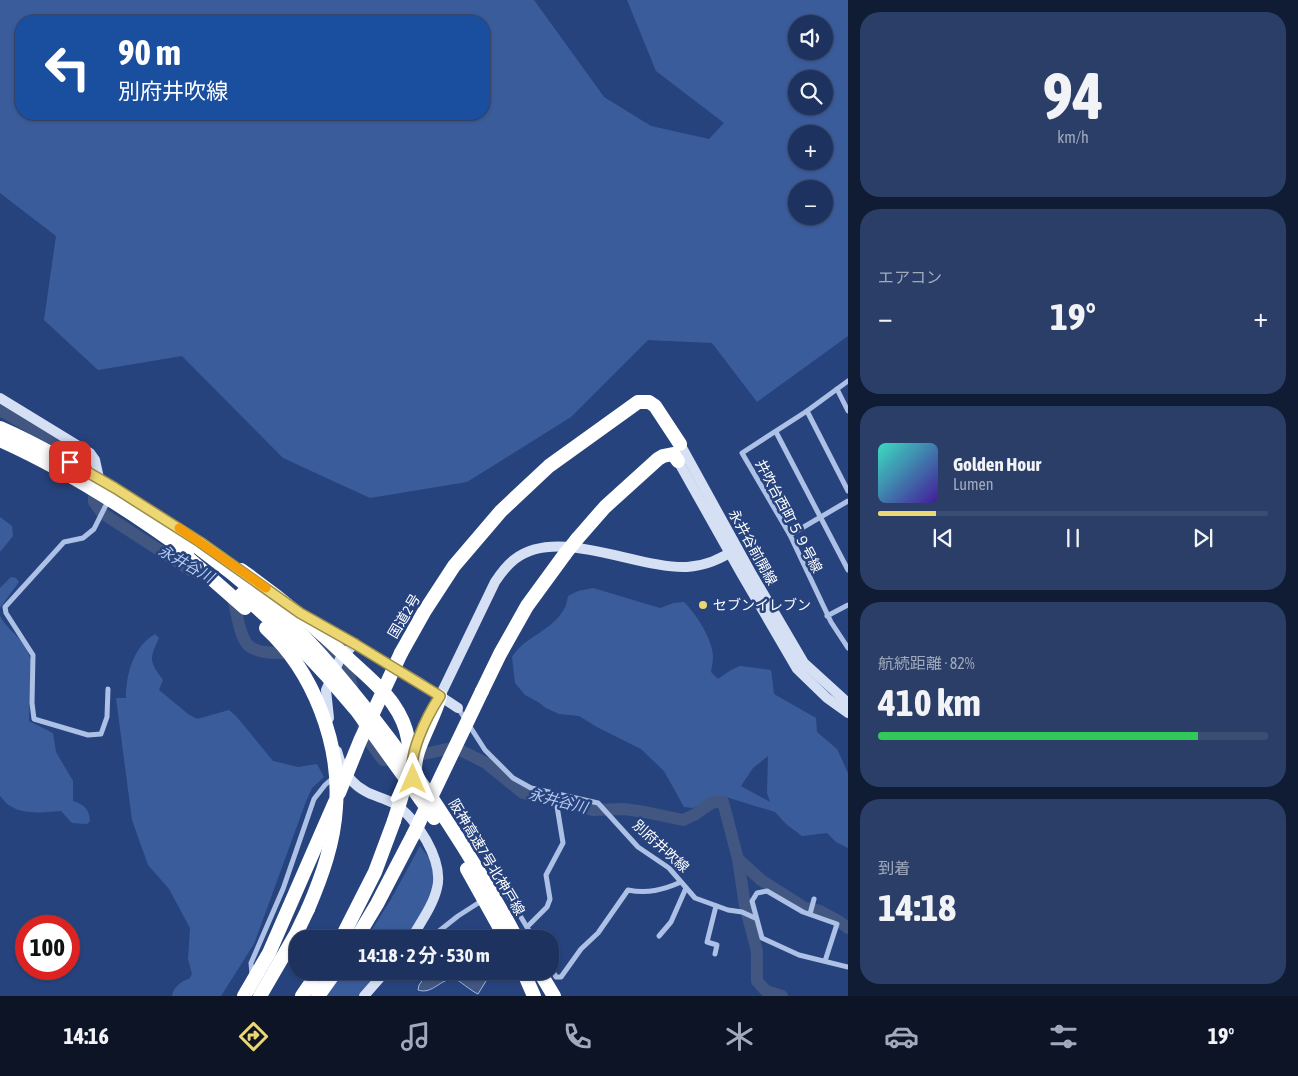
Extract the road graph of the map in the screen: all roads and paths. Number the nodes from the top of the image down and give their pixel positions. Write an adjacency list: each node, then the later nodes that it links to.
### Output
1 (848, 382): 2 (street, 井吹台西町５９号線)
2 (837, 389): 4 (street, 井吹台西町５９号線); 5 (street)
3 (0, 398): 13 (street)
4 (807, 411): 8 (street, 井吹台西町５９号線); 15 (street)
5 (848, 411)
6 (0, 422): 13 (street, 別府井吹線)
7 (0, 428): 18 (highway, 阪神高速7号北神戸線, bridge)
8 (776, 432): 17 (street); 19 (street, 井吹台西町５９号線)
9 (676, 439): 11 (highway); 20 (street, 永井谷前開線); 63 (highway, 国道2号, bridge)
10 (0, 440): 18 (highway, 阪神高速7号北神戸線, bridge)
11 (663, 456): 12 (highway); 43 (highway, bridge)
12 (678, 461): 20 (street, 永井谷前開線)
13 (99, 478): 14 (street, 別府井吹線)
14 (115, 488): 24 (street, 別府井吹線); 26 (street)
15 (848, 491)
16 (848, 501): 17 (street)
17 (820, 516): 19 (street); 21 (street)
18 (157, 524): 42 (highway, bridge); 46 (highway, 阪神高速7号北神戸線, bridge); 48 (highway, 阪神高速7号北神戸線, bridge); 66 (highway, bridge)
19 (790, 535): 23 (street, 井吹台西町５９号線)
20 (733, 551): 27 (street); 28 (street, 永井谷前開線); 30 (street, 永井谷前開線)
21 (848, 570)
22 (848, 605): 23 (street)
23 (827, 616): 25 (street, 井吹台西町５９号線)
24 (351, 647): 27 (street, 別府井吹線); 31 (street, bridge)
25 (848, 648)
26 (108, 689)
27 (440, 696): 29 (street, 別府井吹線); 47 (highway); 49 (highway)
28 (848, 703)
29 (458, 708): 32 (street, 別府井吹線)
30 (848, 714)
31 (346, 771): 44 (street); 63 (street)
32 (556, 795): 33 (street, 別府井吹線); 41 (street)
33 (681, 882): 34 (street, 別府井吹線); 55 (street)
34 (686, 888): 38 (street, 別府井吹線); 51 (street)
35 (490, 895): 41 (street)
36 (483, 900): 45 (street)
37 (814, 900): 39 (street)
38 (716, 906): 40 (street, 別府井吹線); 52 (street)
39 (811, 910): 40 (street); 53 (street)
40 (755, 918): 53 (street)
41 (527, 927): 50 (street)
42 (345, 930)
43 (361, 930)
44 (416, 930)
45 (441, 930)
46 (501, 930)
47 (503, 930)
48 (512, 930)
49 (512, 930)
50 (529, 930)
51 (659, 936)
52 (714, 954)
53 (825, 961): 54 (street)
54 (848, 967)
55 (559, 977)
56 (313, 980): 67 (highway)
57 (330, 980): 68 (highway)
58 (378, 980): 69 (street)
59 (521, 980): 70 (highway)
60 (531, 980): 64 (highway)
61 (538, 980): 64 (highway)
62 (542, 980): 64 (highway)
63 (252, 982): 65 (highway, 国道2号)
64 (544, 995)
65 (244, 996)
66 (260, 996)
67 (302, 996)
68 (318, 996)
69 (364, 996)
70 (527, 996)

